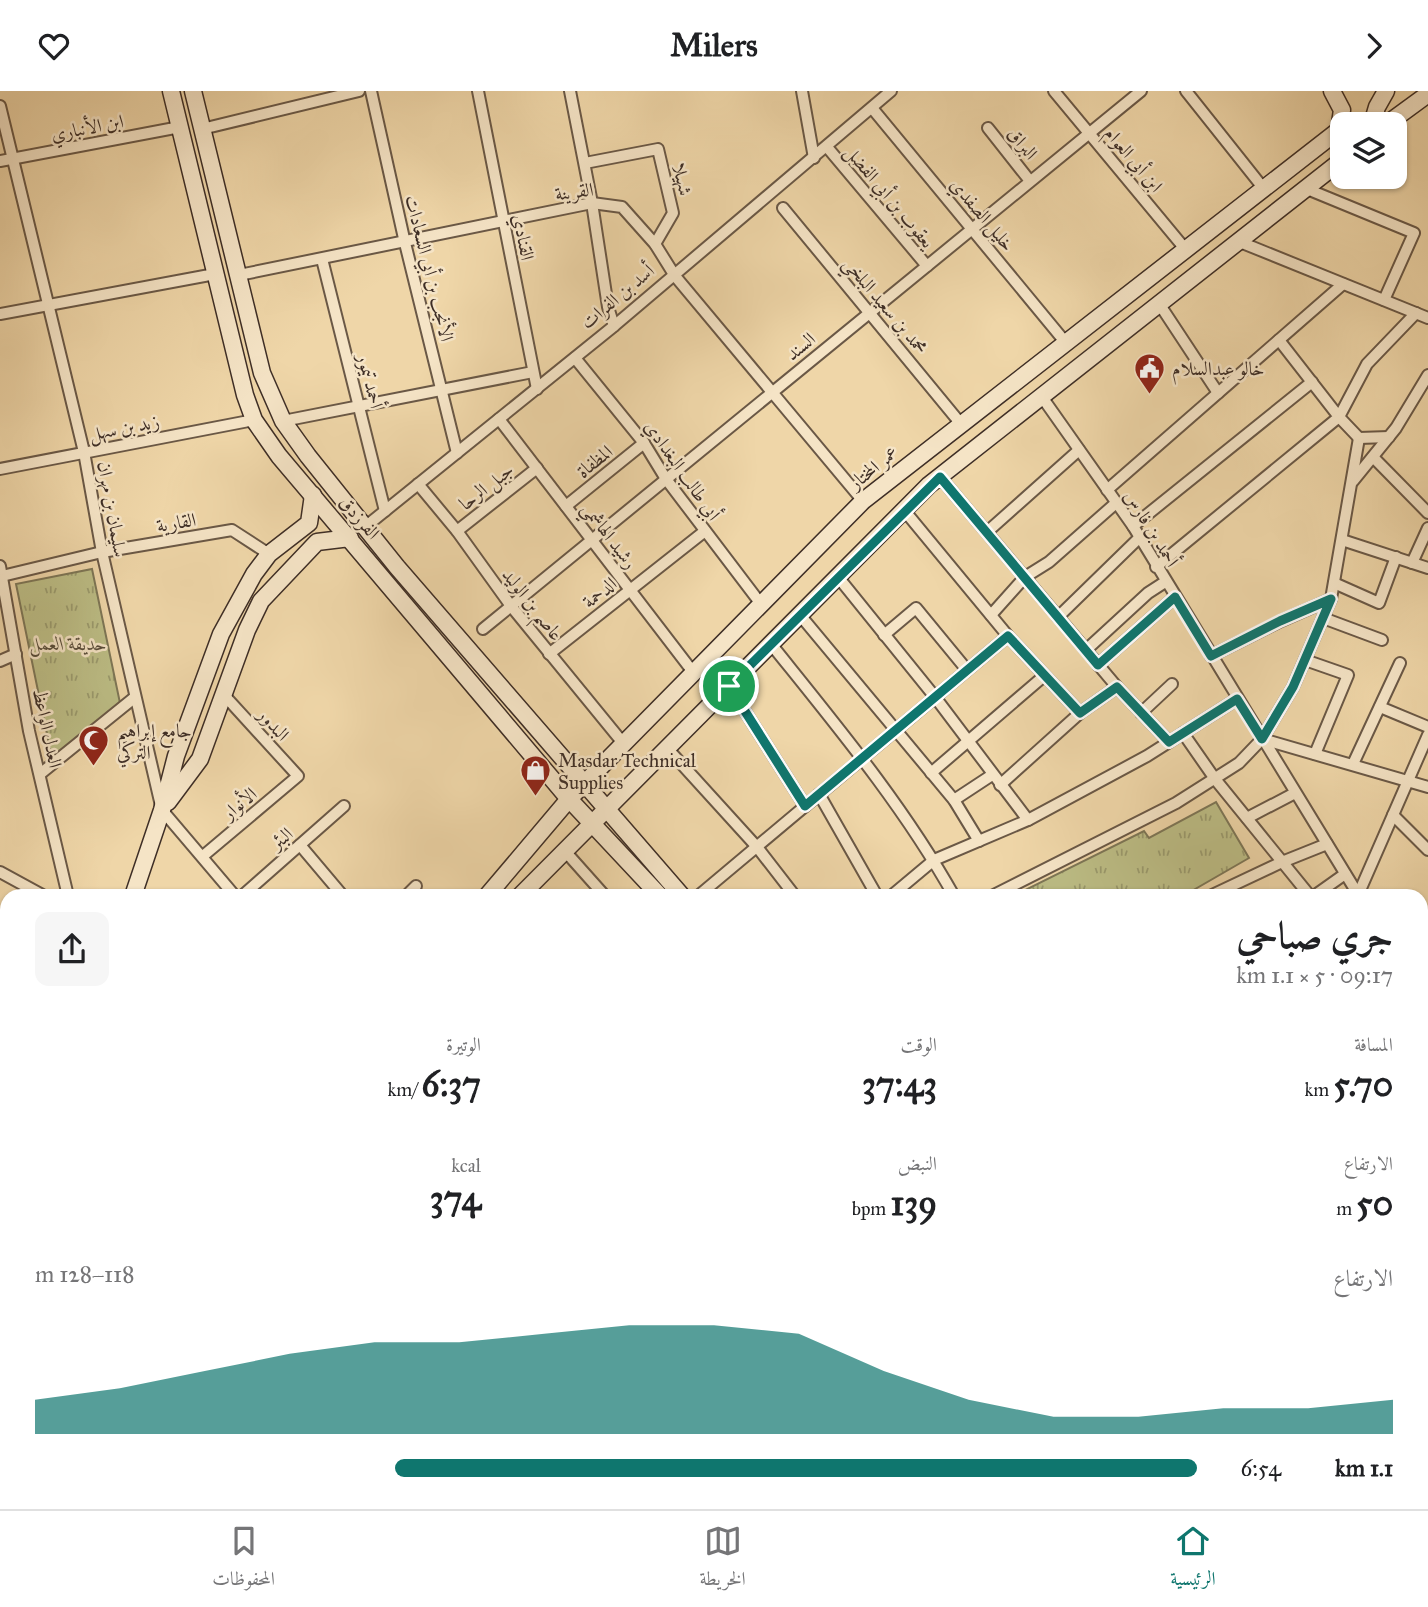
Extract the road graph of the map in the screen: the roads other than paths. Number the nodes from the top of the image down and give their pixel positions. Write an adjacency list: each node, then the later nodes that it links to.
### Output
1 (171, 91): 19 (street, الفرزدق)
2 (193, 91): 21 (street, الفرزدق)
3 (359, 91): 21 (street)
4 (371, 91): 37 (street, الأنجب بن أبي السعادات)
5 (478, 91): 34 (street, القنادي)
6 (570, 91): 27 (street)
7 (802, 91): 24 (street, يعقوب بن أبي الفضل)
8 (891, 91): 16 (street, أسد بن الفرات)
9 (1054, 91): 22 (street, ابن أبي العوام)
10 (1141, 91): 22 (street, السند)
11 (1186, 91): 30 (street)
12 (1332, 91): 30 (street, عمر المختار)
13 (1386, 91): 17 (street)
14 (1425, 99): 18 (street)
15 (0, 106): 25 (street, سليمان بن مهران)
16 (872, 108): 23 (street, أسد بن الفرات); 35 (street, خليل الصفدي)
17 (1376, 112)
18 (1405, 112)
19 (180, 127): 25 (street, ابن الأنباري); 42 (street, الفرزدق)
20 (988, 128): 29 (street, البراق)
21 (202, 129): 43 (street, الفرزدق)
22 (1089, 133): 29 (street, السند); 39 (street, ابن أبي العوام)
23 (827, 147): 24 (street, أسد بن الفرات); 41 (street, يعقوب بن أبي الفضل)
24 (814, 158): 44 (street, أسد بن الفرات)
25 (13, 159): 26 (street, ابن الأنباري); 47 (street, سليمان بن مهران)
26 (0, 161)
27 (585, 163): 32 (street); 38 (street, شهيلا)
28 (1330, 170): 31 (street)
29 (1030, 181): 35 (street, السند)
30 (1264, 189): 39 (street, عمر المختار)
31 (1307, 190): 36 (street); 46 (street)
32 (592, 203): 34 (street, القرينة); 38 (street, القرينة); 53 (street)
33 (783, 208): 49 (street, محمد بن سعيد البلخي)
34 (502, 220): 37 (street, القرينة); 57 (street, القنادي)
35 (972, 229): 41 (street, السند); 55 (street, خليل الصفدي)
36 (1240, 242): 45 (street); 48 (street)
37 (405, 243): 40 (street, القرينة); 61 (street, الأنجب بن أبي السعادات)
38 (654, 244): 44 (street, القرينة)
39 (1186, 250): 55 (street, عمر المختار)
40 (321, 259): 43 (street, القرينة); 65 (street, أحمد تيمور)
41 (927, 266): 49 (street, السند)
42 (215, 274): 47 (street); 68 (street, الفرزدق)
43 (239, 275): 69 (street, الفرزدق)
44 (675, 276): 53 (street, أسد بن الفرات); 62 (street, القرينة)
45 (1343, 284): 46 (street); 54 (street)
46 (1384, 300): 50 (street)
47 (49, 304): 51 (street); 75 (street, سليمان بن مهران)
48 (1160, 305): 63 (street); 64 (street)
49 (869, 312): 62 (street, السند); 70 (street, محمد بن سعيد البلخي)
50 (1416, 313): 52 (street); 66 (street)
51 (0, 314)
52 (1428, 318)
53 (614, 326): 56 (street, أسد بن الفرات)
54 (1279, 340): 59 (street); 63 (street)
55 (1066, 343): 70 (street, عمر المختار)
56 (575, 358): 60 (street, أسد بن الفرات); 73 (street, أبي طالب البغدادي)
57 (533, 372): 60 (street, القنادي); 61 (street)
58 (1428, 375): 71 (street)
59 (1312, 381): 66 (street); 92 (street)
60 (537, 389): 67 (street, أسد بن الفرات)
61 (442, 390): 65 (street); 76 (street, الأنجب بن أبي السعادات)
62 (772, 393): 81 (street, السند); 86 (street, القرينة)
63 (1219, 393): 84 (street)
64 (1042, 397): 74 (street, أحمد بن فارس); 80 (street)
65 (359, 406): 69 (street); 90 (street, أحمد تيمور)
66 (1339, 417): 72 (street); 106 (street)
67 (499, 419): 76 (street, أسد بن الفرات); 78 (street, رشيد الهاشمي)
68 (254, 420): 75 (street, زيد بن سهل); 85 (street, الفرزدق)
69 (283, 421): 93 (street, الفرزدق)
70 (961, 424): 86 (street, عمر المختار)
71 (1389, 437): 72 (street); 77 (street)
72 (1359, 438): 83 (street)
73 (644, 443): 81 (street, أبي طالب البغدادي); 88 (street, المظفاة)
74 (1079, 450): 84 (street, أحمد بن فارس); 97 (street)
75 (85, 452): 79 (street, زيد بن سهل); 102 (street, سليمان بن مهران)
76 (457, 453): 82 (street, أسد بن الفرات)
77 (1373, 457): 83 (street); 91 (street)
78 (537, 468): 88 (street, رشيد الهاشمي); 95 (street, جبل الرحا)
79 (0, 469)
80 (940, 477): 89 (street); 97 (street)
81 (666, 479): 96 (street, أبي طالب البغدادي); 100 (street, السند)
82 (418, 484): 90 (street, أسد بن الفرات); 95 (street, عاصم بن الوليد)
83 (1352, 484): 101 (street)
84 (1107, 490): 87 (street, أحمد بن فارس)
85 (313, 495): 98 (street, الفرزدق); 103 (street)
86 (863, 501): 116 (street, عمر المختار)
87 (1116, 503): 92 (street, أحمد بن فارس); 110 (street)
88 (566, 506): 100 (street, رشيد الهاشمي)
89 (904, 510): 109 (street); 119 (street)
90 (385, 511): 93 (street, أسد بن الفرات)
91 (1428, 513)
92 (1133, 526): 99 (street, أحمد بن فارس)
93 (365, 527): 166 (street, الفرزدق)
94 (1428, 528): 105 (street)
95 (457, 531): 117 (street, عاصم بن الوليد)
96 (705, 531): 113 (street, الدحمة); 116 (street, أبي طالب البغدادي)
97 (987, 532): 110 (street)
98 (350, 538): 141 (street); 171 (street, الفرزدق)
99 (1139, 538): 106 (street, أحمد بن فارس); 120 (street)
100 (592, 540): 113 (street, رشيد الهاشمي); 117 (street, السند)
101 (1342, 540): 104 (street); 112 (street)
102 (102, 552): 103 (street, القارية); 108 (street, القارية); 143 (street, سليمان بن مهران)
103 (269, 554): 176 (street)
104 (1396, 557): 105 (street); 112 (street)
105 (1412, 563): 107 (street)
106 (1156, 567): 111 (street, أحمد بن فارس)
107 (1428, 568)
108 (1, 571): 128 (street, العدل الواعظ)
109 (838, 577): 118 (street); 123 (street)
110 (1025, 577): 119 (street); 120 (street)
111 (1165, 582): 114 (street, أحمد بن فارس); 127 (street)
112 (1334, 583): 115 (street)
113 (630, 590): 129 (street, الدحمة); 136 (street, رشيد الهاشمي)
114 (1175, 597): 130 (street, أحمد بن فارس); 134 (street)
115 (1331, 599): 121 (street); 130 (street)
116 (761, 604): 136 (street, عمر المختار)
117 (510, 606): 122 (street, السند); 129 (street, عاصم بن الوليد)
118 (800, 614): 126 (street); 149 (street)
119 (991, 615): 124 (street)
120 (1058, 617): 127 (street)
121 (1323, 618): 125 (street); 132 (street)
122 (483, 629)
123 (884, 635): 135 (street); 142 (street)
124 (1008, 636): 135 (street); 137 (street)
125 (1382, 640)
126 (771, 644): 139 (street); 158 (street)
127 (1086, 650): 134 (street)
128 (16, 654): 131 (street); 161 (street, العدل الواعظ)
129 (549, 654): 155 (street, عاصم بن الوليد)
130 (1211, 656): 144 (street, أحمد بن فارس)
131 (0, 660)
132 (1305, 660): 152 (street); 157 (street)
133 (1400, 663): 145 (street)
134 (1098, 665): 140 (street)
135 (967, 670): 142 (street)
136 (693, 672): 155 (street, عمر المختار)
137 (1044, 675): 146 (street); 153 (street)
138 (1172, 684): 147 (street)
139 (729, 686): 156 (street); 174 (street)
140 (1117, 687): 146 (street); 147 (street)
141 (224, 695): 163 (street, البدور); 176 (street)
142 (935, 697): 149 (street); 153 (street)
143 (134, 698): 161 (street); 176 (street, سليمان بن مهران)
144 (1237, 699): 150 (street); 152 (street, أحمد بن فارس)
145 (1380, 707): 148 (street); 159 (street)
146 (1080, 713): 167 (street)
147 (1141, 713): 154 (street)
148 (1428, 727)
149 (895, 730): 158 (street); 160 (street)
150 (1183, 733): 154 (street); 164 (street)
151 (1428, 735): 165 (street)
152 (1262, 739): 157 (street); 164 (street); 169 (street, أحمد بن فارس)
153 (967, 742): 160 (street); 162 (street)
154 (1169, 742): 179 (street)
155 (623, 743): 166 (street, عمر المختار)
156 (667, 748): 175 (street); 184 (street)
157 (1315, 754): 159 (street)
158 (863, 757): 170 (street); 188 (street)
159 (1353, 764): 165 (street)
160 (931, 773): 172 (street)
161 (40, 774): 194 (street, العدل الواعظ)
162 (992, 775): 167 (street); 172 (street)
163 (298, 776): 187 (street, الأنوار)
164 (1215, 779): 178 (street); 210 (street)
165 (1409, 780): 168 (street); 177 (street)
166 (585, 783): 171 (street, عمر المختار); 175 (street, الفرزدق)
167 (1000, 785): 179 (street)
168 (1428, 787)
169 (1295, 793): 178 (street); 183 (street, أحمد بن فارس)
170 (819, 795): 174 (street); 207 (street)
171 (569, 799): 180 (street, الفرزدق); 200 (street, عمر المختار)
172 (954, 800): 181 (street)
173 (344, 806): 182 (street, البئر)
174 (805, 806): 184 (street)
175 (607, 809): 180 (street); 204 (street, الفرزدق)
176 (162, 810): 187 (street, سليمان بن مهران); 195 (street)
177 (1393, 815): 186 (street); 215 (street)
178 (1247, 818): 189 (street)
179 (1028, 820): 181 (street)
180 (590, 823): 185 (street); 203 (street, الفرزدق)
181 (979, 841): 188 (street)
182 (300, 845): 197 (street, البئر); 198 (street)
183 (1327, 845): 189 (street); 191 (street, أحمد بن فارس)
184 (757, 847): 205 (street); 206 (street)
185 (565, 850): 201 (street); 202 (street)
186 (1428, 850)
187 (203, 856): 196 (street, سليمان بن مهران)
188 (934, 860): 208 (street); 209 (street)
189 (1282, 862): 211 (street); 212 (street)
190 (0, 872): 193 (street)
191 (1345, 874): 213 (street); 214 (street, أحمد بن فارس)
192 (416, 886): 199 (street)
193 (31, 889)
194 (66, 889)
195 (135, 889)
196 (229, 889)
197 (250, 889)
198 (337, 889)
199 (413, 889)
200 (493, 889)
201 (527, 889)
202 (598, 889)
203 (653, 889)
204 (676, 889)
205 (706, 889)
206 (790, 889)
207 (873, 889)
208 (899, 889)
209 (950, 889)
210 (1006, 889)
211 (1225, 889)
212 (1306, 889)
213 (1322, 889)
214 (1354, 889)
215 (1361, 889)

